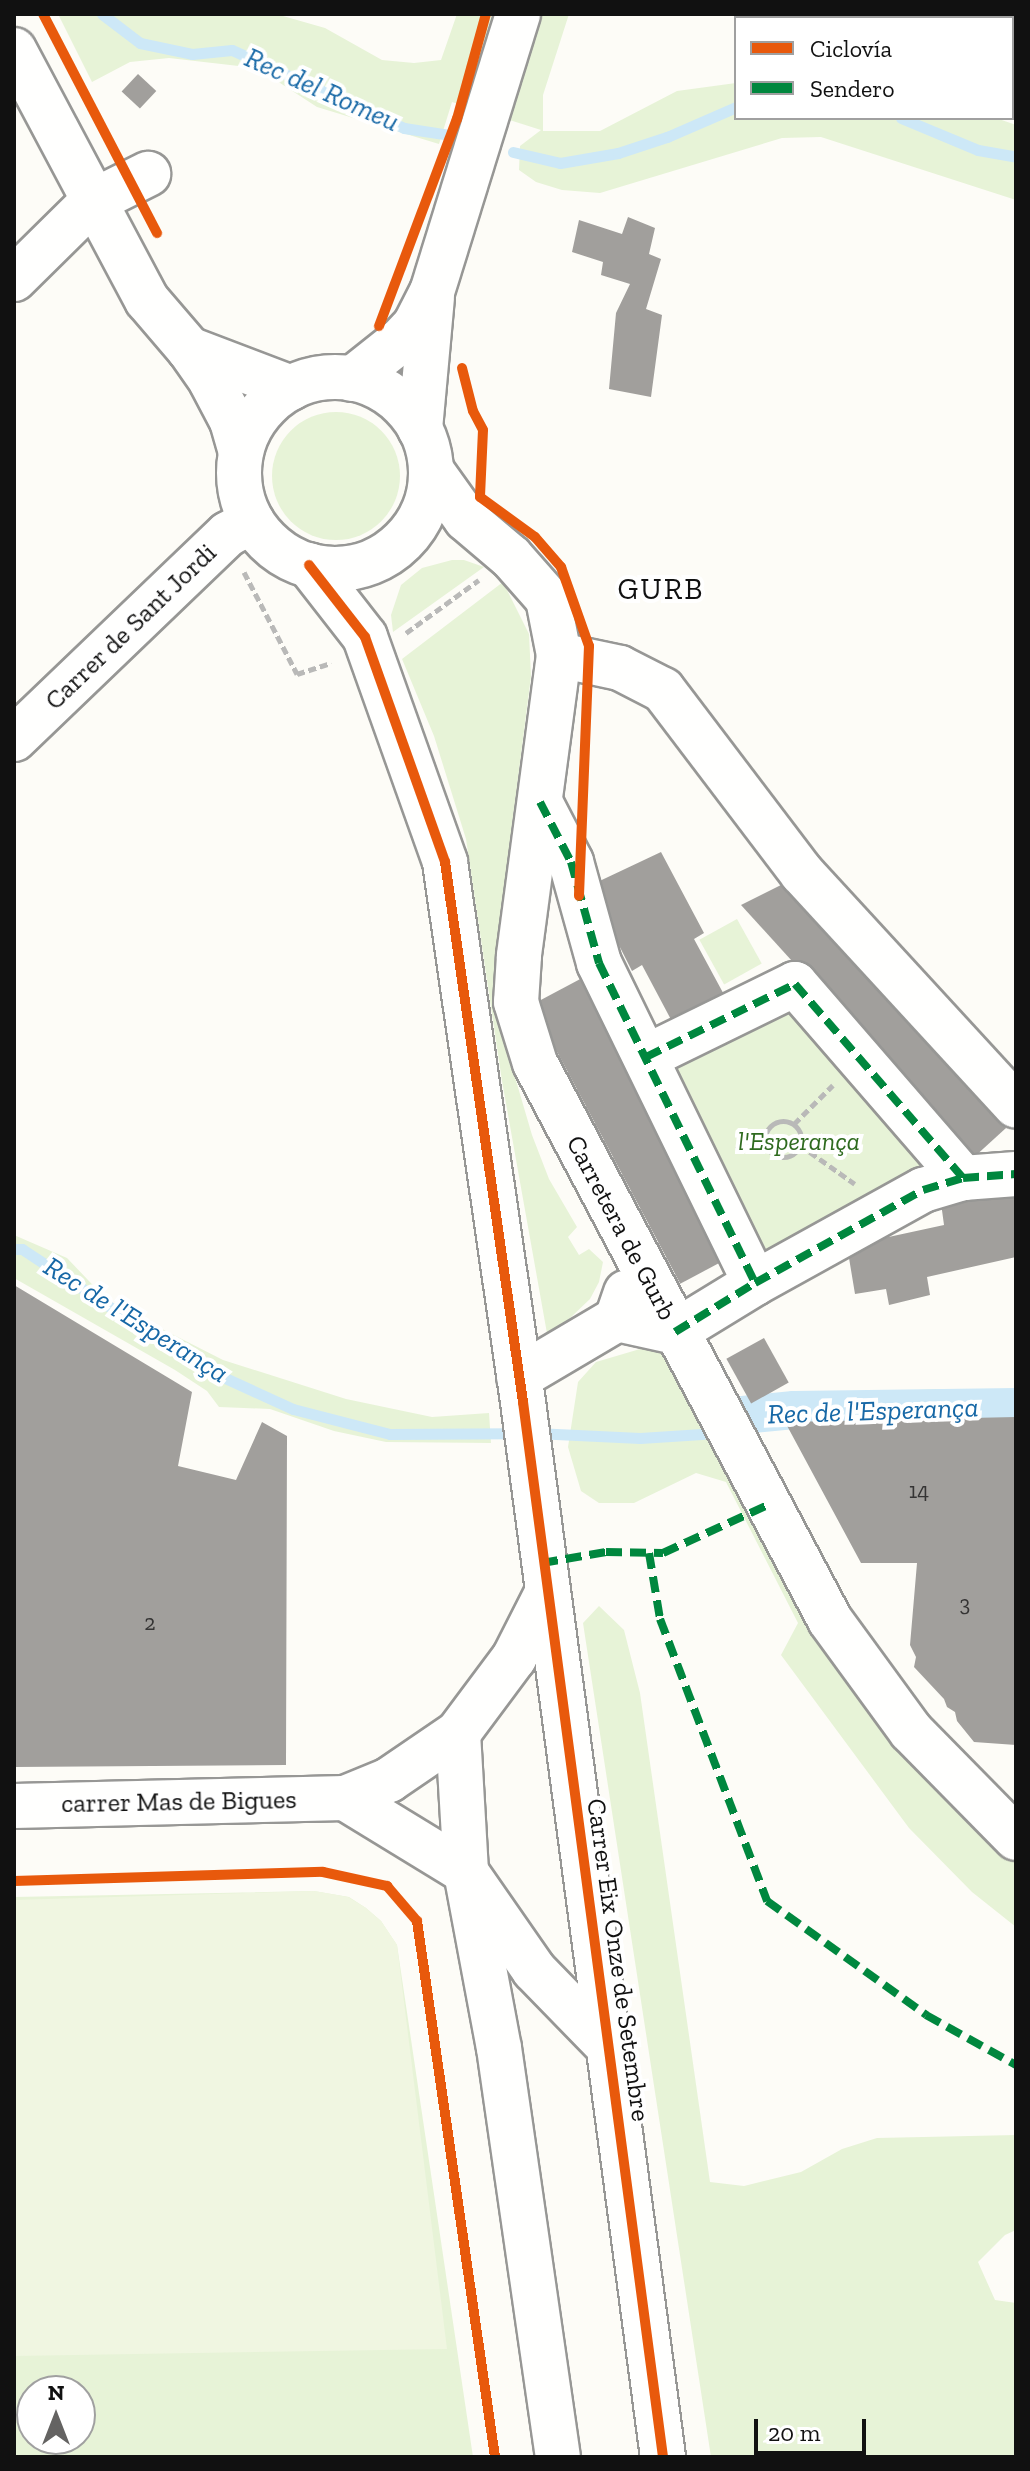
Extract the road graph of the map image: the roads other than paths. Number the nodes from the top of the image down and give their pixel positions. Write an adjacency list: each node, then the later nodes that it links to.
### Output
1 (518, 14): 6 (street)
2 (14, 50): 4 (street)
3 (148, 174): 4 (street)
4 (92, 202): 5 (street); 7 (street)
5 (14, 279)
6 (432, 292): 8 (street); 10 (street)
7 (189, 349): 9 (street); 11 (street)
8 (352, 379): 9 (street); 10 (street)
9 (291, 388): 11 (street)
10 (420, 429): 12 (street)
11 (241, 452): 13 (street)
12 (431, 470): 14 (street); 15 (street, Carretera de Gurb)
13 (252, 521): 16 (street); 19 (street, Carrer de Sant Jordi)
14 (392, 548): 15 (street); 16 (street); 17 (street)
15 (494, 558): 18 (street, Carretera de Gurb)
16 (309, 565): 17 (street)
17 (380, 639): 29 (street, Carrer Eix Onze de Setembre)
18 (559, 655): 20 (street, Carretera de Gurb); 22 (street)
19 (14, 739)
20 (540, 802): 21 (street); 25 (street, Carretera de Gurb)
21 (646, 1057): 24 (street); 26 (street)
22 (1016, 1106)
23 (1016, 1174): 24 (street)
24 (963, 1178): 26 (street)
25 (638, 1261): 27 (street); 28 (street, Carretera de Gurb)
26 (755, 1283): 28 (street)
27 (617, 1319): 28 (street); 29 (street)
28 (675, 1332): 34 (street, Carretera de Gurb)
29 (521, 1390): 30 (street, Carrer Eix Onze de Setembre)
30 (546, 1595): 31 (street, carrer Mas de Bigues); 38 (street, Carrer Eix Onze de Setembre)
31 (458, 1733): 32 (street, carrer Mas de Bigues); 35 (street)
32 (345, 1798): 33 (street, carrer Mas de Bigues); 35 (street)
33 (14, 1806)
34 (1016, 1838)
35 (466, 1872): 36 (street); 37 (street)
36 (534, 1970): 37 (street); 38 (street)
37 (491, 2014): 39 (street)
38 (607, 2045): 40 (street, Carrer Eix Onze de Setembre)
39 (558, 2457)
40 (663, 2457)

